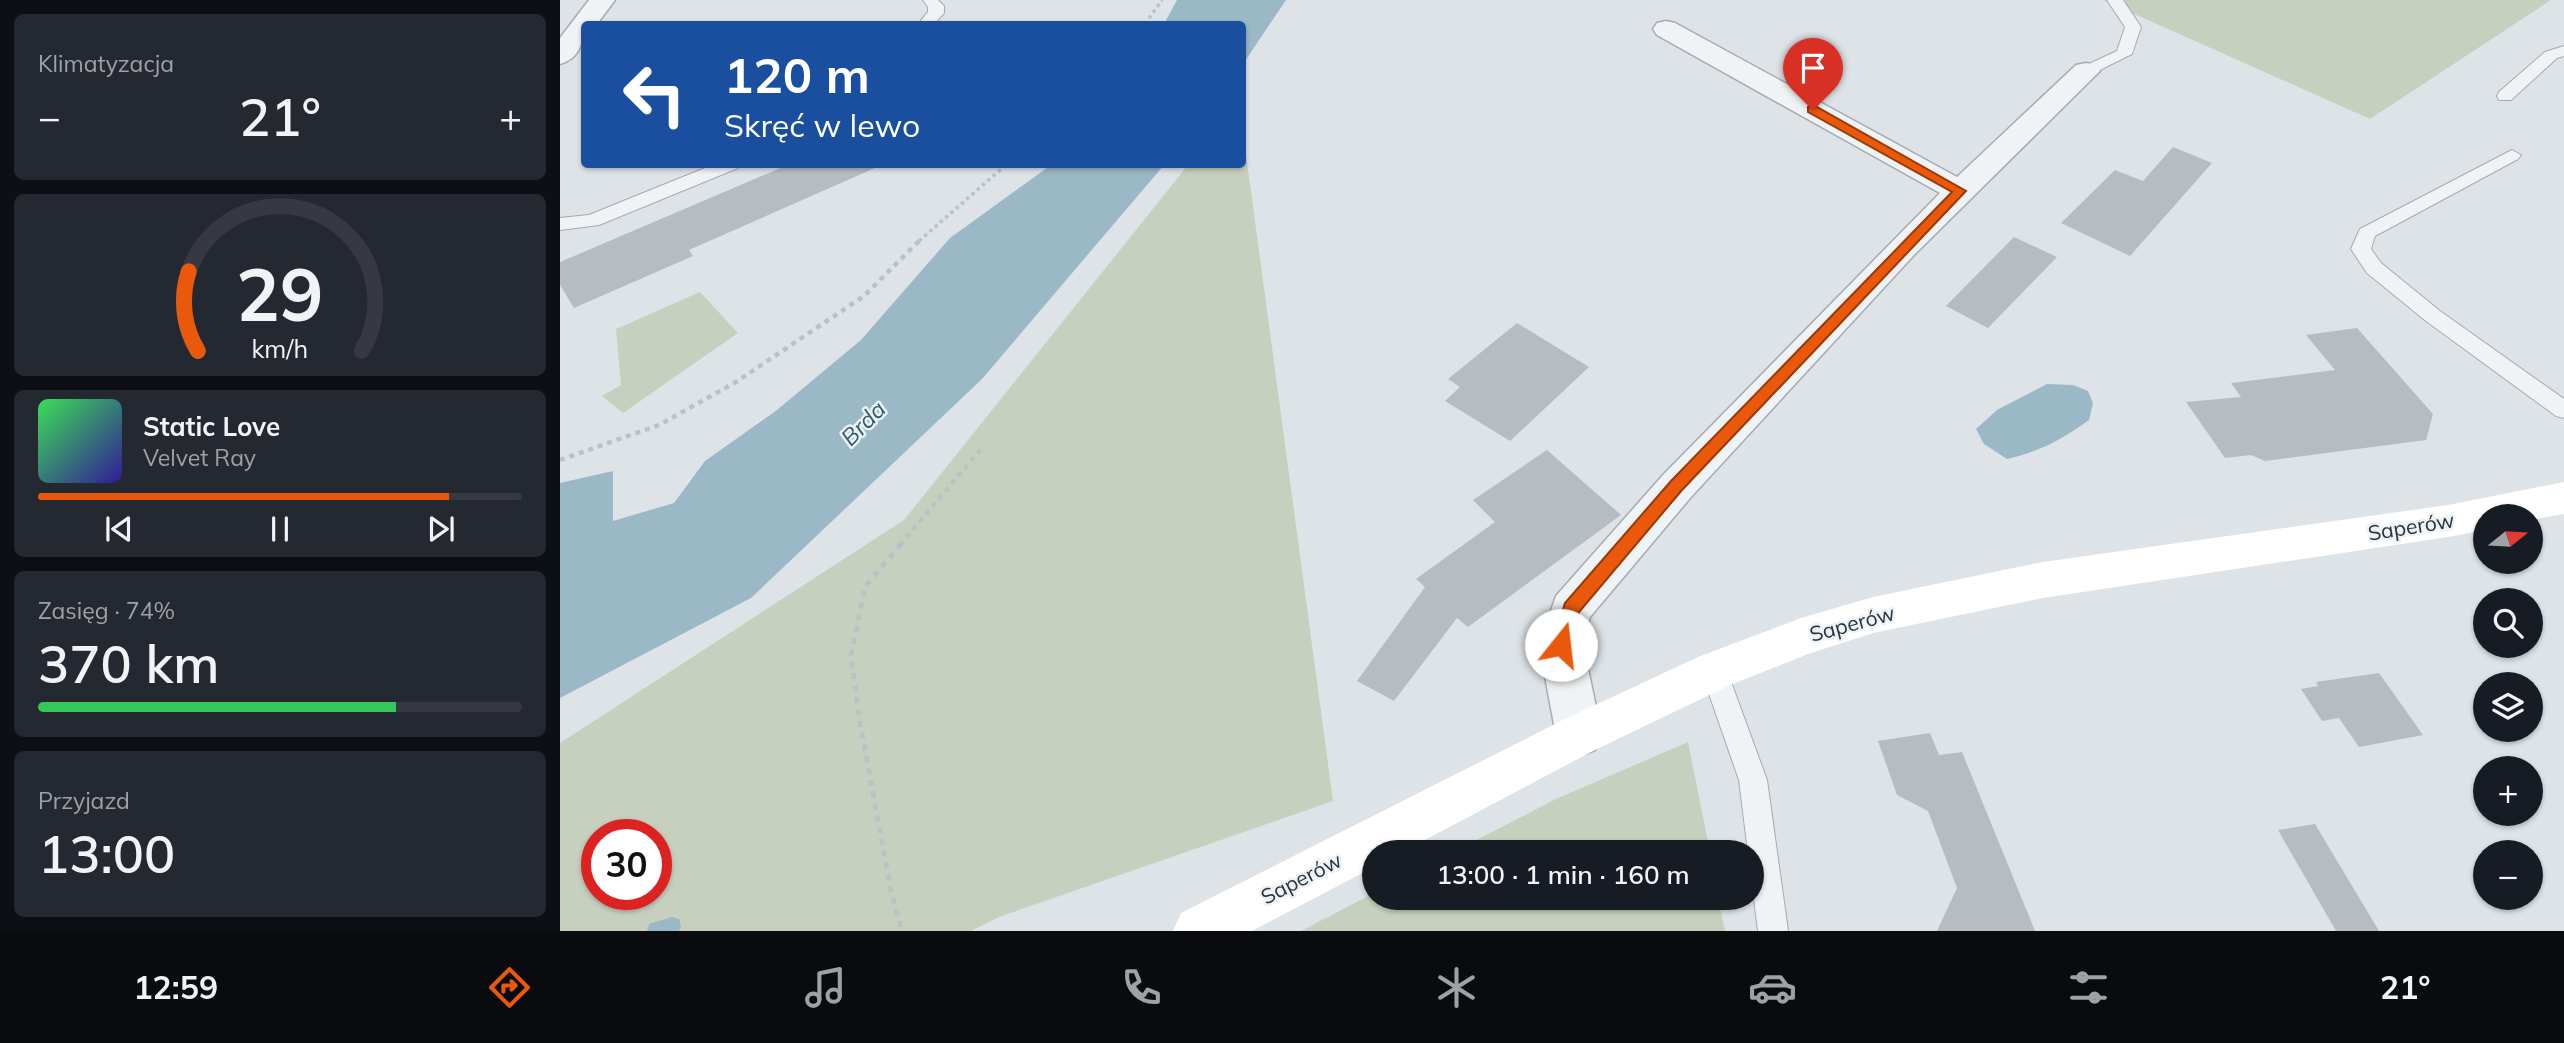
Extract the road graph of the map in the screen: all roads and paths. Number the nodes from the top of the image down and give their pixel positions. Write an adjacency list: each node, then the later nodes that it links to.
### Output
1 (602, 0): 5 (street)
2 (930, 0): 6 (lane)
3 (1162, 0): 7 (path)
4 (2114, 0): 12 (lane)
5 (586, 21)
6 (929, 21)
7 (1147, 21)
8 (581, 28): 11 (street)
9 (1666, 29): 17 (street)
10 (2564, 51): 13 (lane)
11 (560, 56)
12 (2086, 71): 17 (street)
13 (2505, 96)
14 (2512, 155): 19 (lane)
15 (722, 168): 18 (lane)
16 (1002, 168): 21 (path)
17 (1960, 191): 24 (street)
18 (560, 224)
19 (2564, 410)
20 (982, 448): 25 (path)
21 (560, 460)
22 (2564, 498): 23 (street, Saperów)
23 (1714, 671): 24 (street, Saperów); 27 (lane)
24 (1579, 734): 26 (street, Saperów)
25 (902, 931)
26 (1199, 931)
27 (1773, 931)

